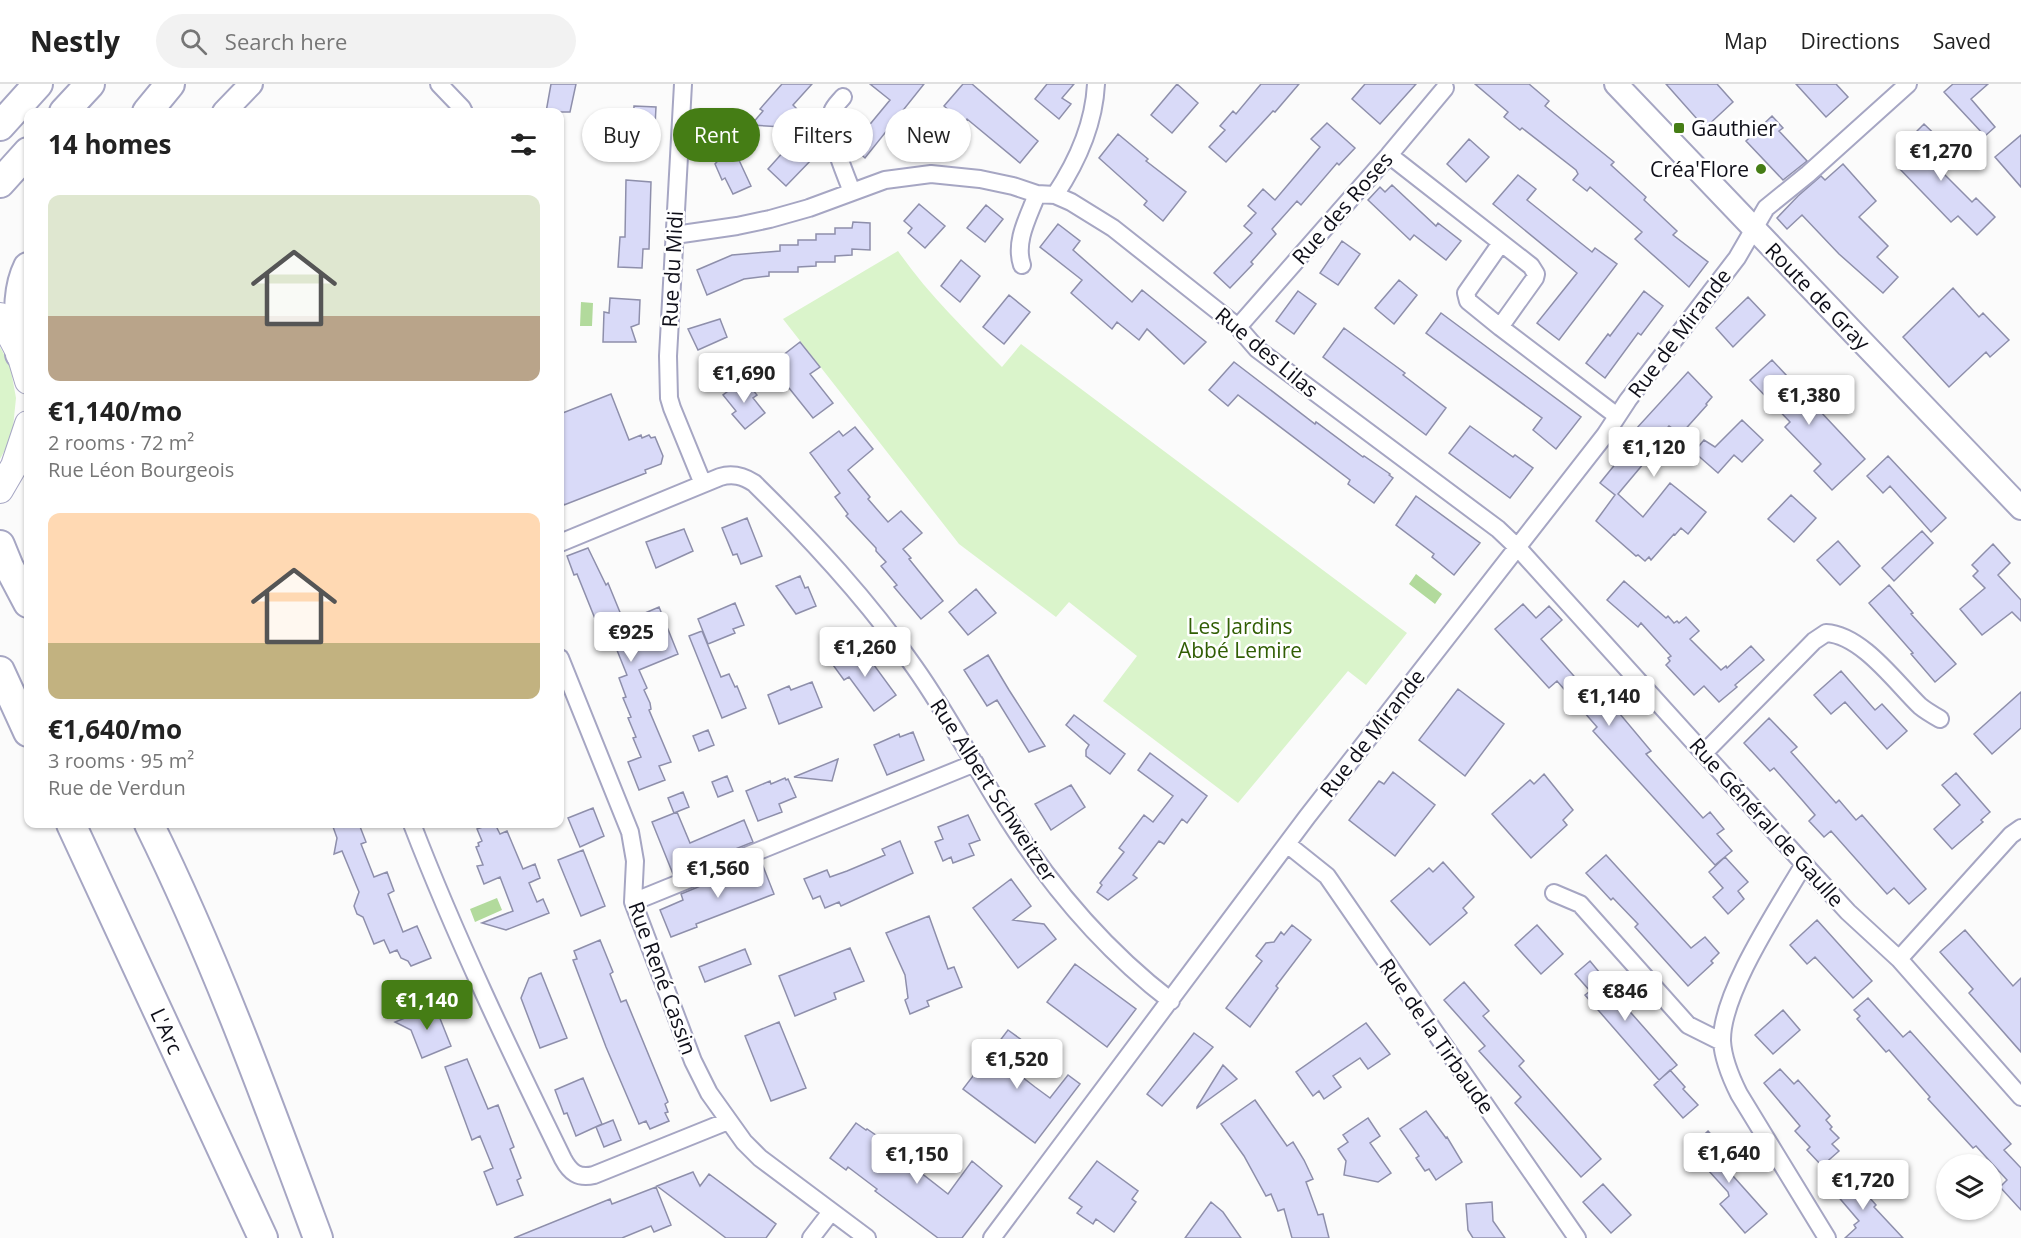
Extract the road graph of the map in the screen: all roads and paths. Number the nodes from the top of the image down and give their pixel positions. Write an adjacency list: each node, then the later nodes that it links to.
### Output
1 (38, 84): 16 (highway)
2 (90, 84): 12 (highway)
3 (170, 84): 13 (highway)
4 (251, 84): 14 (main road)
5 (439, 84): 15 (street)
6 (683, 84): 24 (street, Rue du Midi)
7 (1096, 84): 22 (street)
8 (1616, 84): 23 (main road, Route de Gray)
9 (1908, 84): 23 (street, Rue de Mirande)
10 (1445, 88): 17 (street, Rue des Roses)
11 (843, 97): 20 (street)
12 (68, 108)
13 (150, 108)
14 (228, 108)
15 (462, 108)
16 (0, 126)
17 (1389, 155): 25 (street); 29 (street, Rue des Roses)
18 (24, 156): 19 (highway)
19 (0, 183)
20 (852, 192): 21 (street, Rue des Lilas); 24 (street, Rue des Lilas)
21 (1037, 194): 22 (street, Rue des Lilas); 26 (street)
22 (1055, 195): 29 (street, Rue des Lilas)
23 (1754, 230): 33 (street, Rue de Mirande); 38 (main road, Route de Gray)
24 (675, 235): 36 (street, Rue du Midi)
25 (1501, 243): 30 (street); 30 (street)
26 (1022, 265)
27 (24, 274): 31 (highway)
28 (0, 316): 32 (main road)
29 (1238, 327): 41 (street, Rue des Lilas)
30 (1500, 327): 33 (street)
31 (24, 349)
32 (24, 364)
33 (1617, 416): 41 (street, Rue de Mirande)
34 (24, 445): 35 (main road)
35 (21, 460): 37 (main road)
36 (703, 484): 39 (street, Rue Albert Schweitzer); 48 (street, Rue Albert Schweitzer)
37 (0, 490)
38 (2021, 508)
39 (564, 541)
40 (0, 545): 42 (highway)
41 (1518, 548): 47 (street, Rue Général de Gaulle); 53 (street, Rue de Mirande)
42 (24, 595)
43 (564, 668): 56 (street, Rue René Cassin)
44 (0, 671): 46 (highway)
45 (1940, 719): 47 (street)
46 (24, 723)
47 (1705, 752): 54 (street, Rue Général de Gaulle)
48 (975, 764): 56 (street); 58 (street, Rue Albert Schweitzer)
49 (73, 828): 63 (highway, L'Arc)
50 (151, 828): 64 (highway)
51 (414, 828): 61 (street)
52 (2021, 828): 57 (street)
53 (1287, 844): 58 (street, Rue de Mirande); 68 (street, Rue de la Tirbaude)
54 (1804, 864): 57 (street, Rue Général de Gaulle); 59 (street)
55 (1554, 893): 59 (street)
56 (633, 902): 61 (street, Rue René Cassin)
57 (1899, 959): 60 (street, Rue Général de Gaulle)
58 (1171, 1001): 67 (street, Rue de Mirande)
59 (1722, 1042): 69 (street)
60 (2021, 1096)
61 (728, 1121): 62 (street, Rue René Cassin)
62 (831, 1212): 65 (street); 66 (street, Rue René Cassin)
63 (263, 1238)
64 (318, 1238)
65 (812, 1238)
66 (867, 1238)
67 (992, 1238)
68 (1578, 1238)
69 (1827, 1238)

